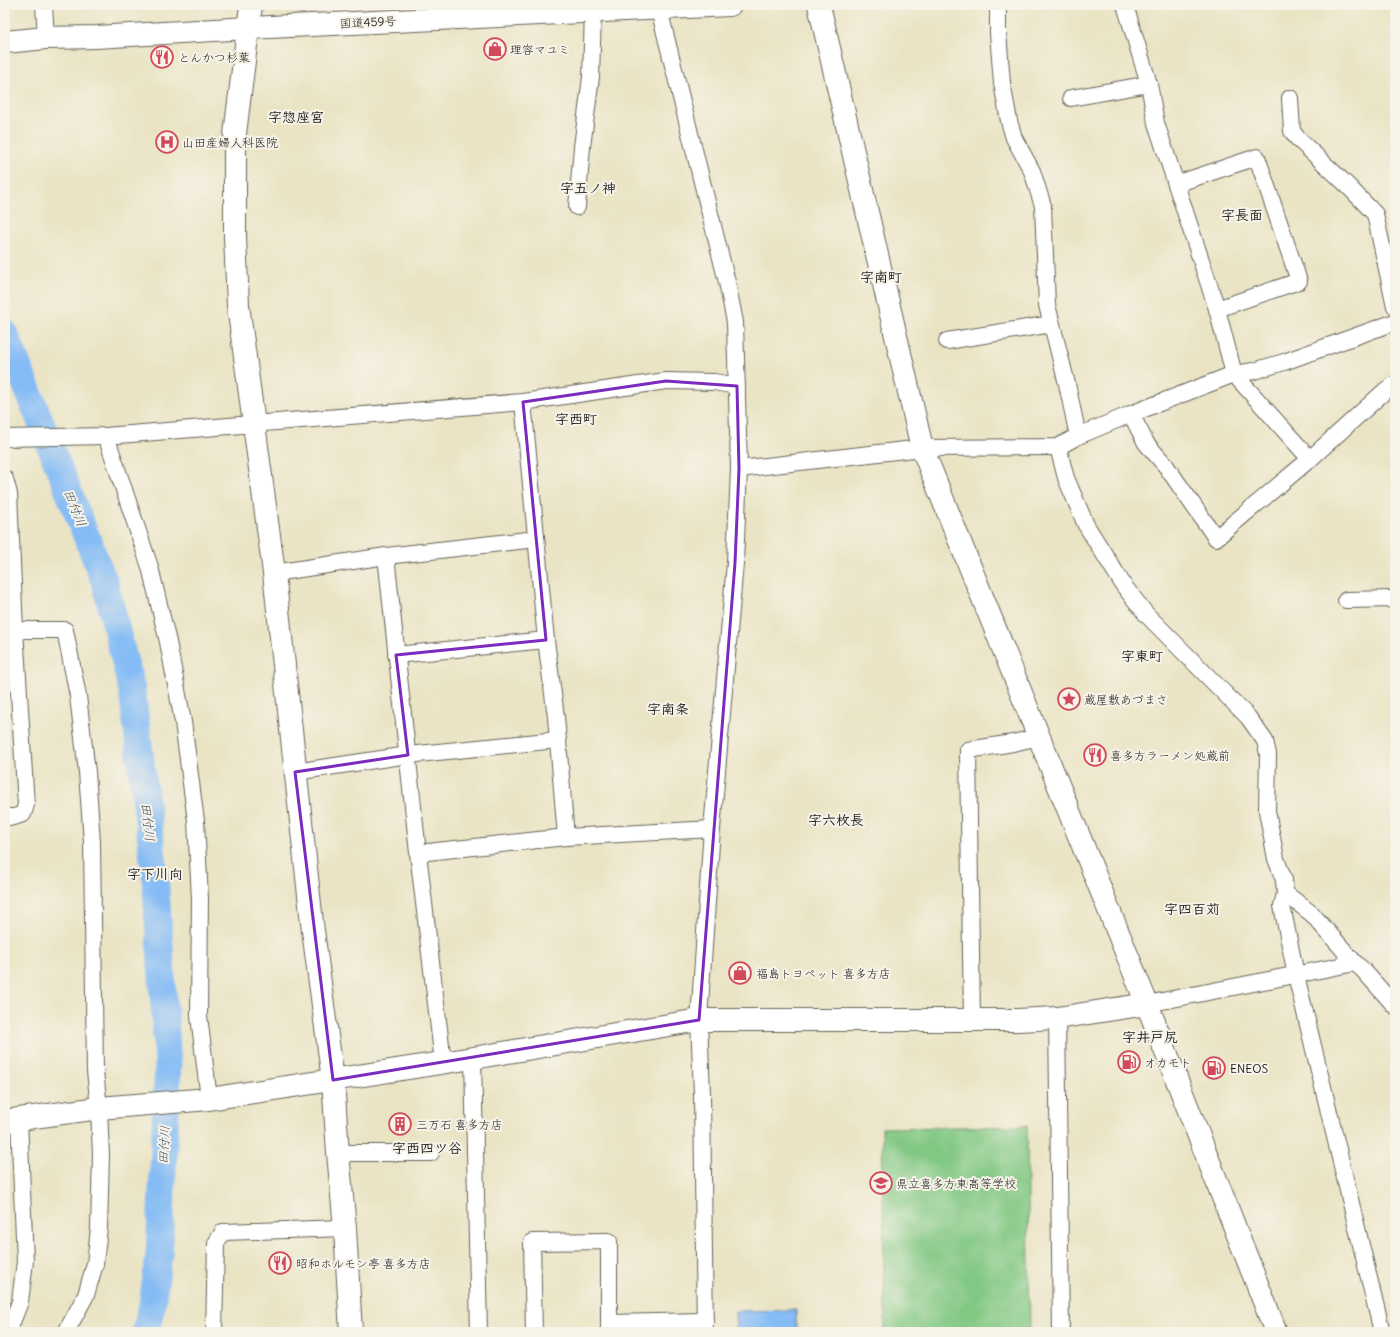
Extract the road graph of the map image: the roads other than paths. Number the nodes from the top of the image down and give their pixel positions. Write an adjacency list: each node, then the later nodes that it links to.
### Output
1 (44, 5): 10 (street)
2 (251, 5): 9 (main road)
3 (730, 5): 7 (main road, 国道459号)
4 (819, 5): 32 (main road)
5 (998, 5): 20 (street)
6 (1125, 5): 12 (street)
7 (657, 7): 8 (main road, 国道459号); 24 (street)
8 (593, 12): 9 (main road, 国道459号); 16 (street)
9 (248, 28): 10 (main road, 国道459号); 27 (main road)
10 (37, 39): 11 (main road, 国道459号)
11 (5, 42)
12 (1149, 84): 13 (street); 15 (street)
13 (1071, 98)
14 (1290, 98): 17 (street)
15 (1176, 184): 18 (street); 18 (street)
16 (577, 208)
17 (1395, 306)
18 (1216, 309): 22 (street)
19 (1395, 322): 22 (street)
20 (1052, 324): 21 (street); 29 (street)
21 (947, 341)
22 (1234, 374): 26 (street); 33 (street)
23 (1395, 384): 33 (street)
24 (737, 386): 25 (street); 34 (street)
25 (523, 402): 27 (street); 36 (street)
26 (1131, 414): 29 (street); 33 (street)
27 (254, 423): 28 (street); 38 (main road)
28 (106, 436): 30 (street); 63 (street)
29 (1078, 436): 31 (street)
30 (8, 439)
31 (1058, 447): 32 (street); 52 (street)
32 (922, 448): 34 (street); 44 (main road)
33 (1310, 459)
34 (739, 469): 49 (street)
35 (5, 479): 41 (street)
36 (536, 539): 37 (street); 42 (street)
37 (386, 556): 38 (street); 43 (street)
38 (274, 573): 47 (main road)
39 (1395, 599): 40 (street)
40 (1346, 600)
41 (15, 630): 48 (street); 64 (street)
42 (546, 640): 43 (street); 45 (street)
43 (396, 655): 46 (street)
44 (1038, 737): 55 (main road); 59 (street)
45 (557, 740): 46 (street); 50 (street)
46 (408, 755): 47 (street); 51 (street)
47 (295, 772): 62 (main road)
48 (5, 817)
49 (712, 829): 50 (street); 58 (street)
50 (566, 837): 51 (street)
51 (418, 853): 61 (street)
52 (1284, 893): 53 (street); 54 (street)
53 (1355, 963): 54 (street); 56 (street)
54 (1296, 975): 55 (street); 79 (street)
55 (1147, 1004): 57 (main road); 78 (main road)
56 (1395, 1006)
57 (1057, 1018): 59 (main road); 77 (street)
58 (699, 1020): 59 (main road); 60 (main road); 69 (street)
59 (972, 1020)
60 (474, 1058): 61 (main road); 75 (street)
61 (443, 1062): 62 (main road)
62 (333, 1080): 63 (main road); 66 (main road)
63 (200, 1099): 64 (main road)
64 (99, 1108): 65 (main road); 72 (street)
65 (12, 1120): 71 (street)
66 (338, 1153): 67 (street); 68 (main road)
67 (431, 1153)
68 (345, 1228): 73 (street); 74 (main road)
69 (705, 1326): 70 (street)
70 (609, 1327): 76 (street)
71 (8, 1332)
72 (66, 1332)
73 (214, 1332)
74 (351, 1332)
75 (479, 1332)
76 (534, 1332)
77 (1061, 1332)
78 (1276, 1332)
79 (1382, 1332)

